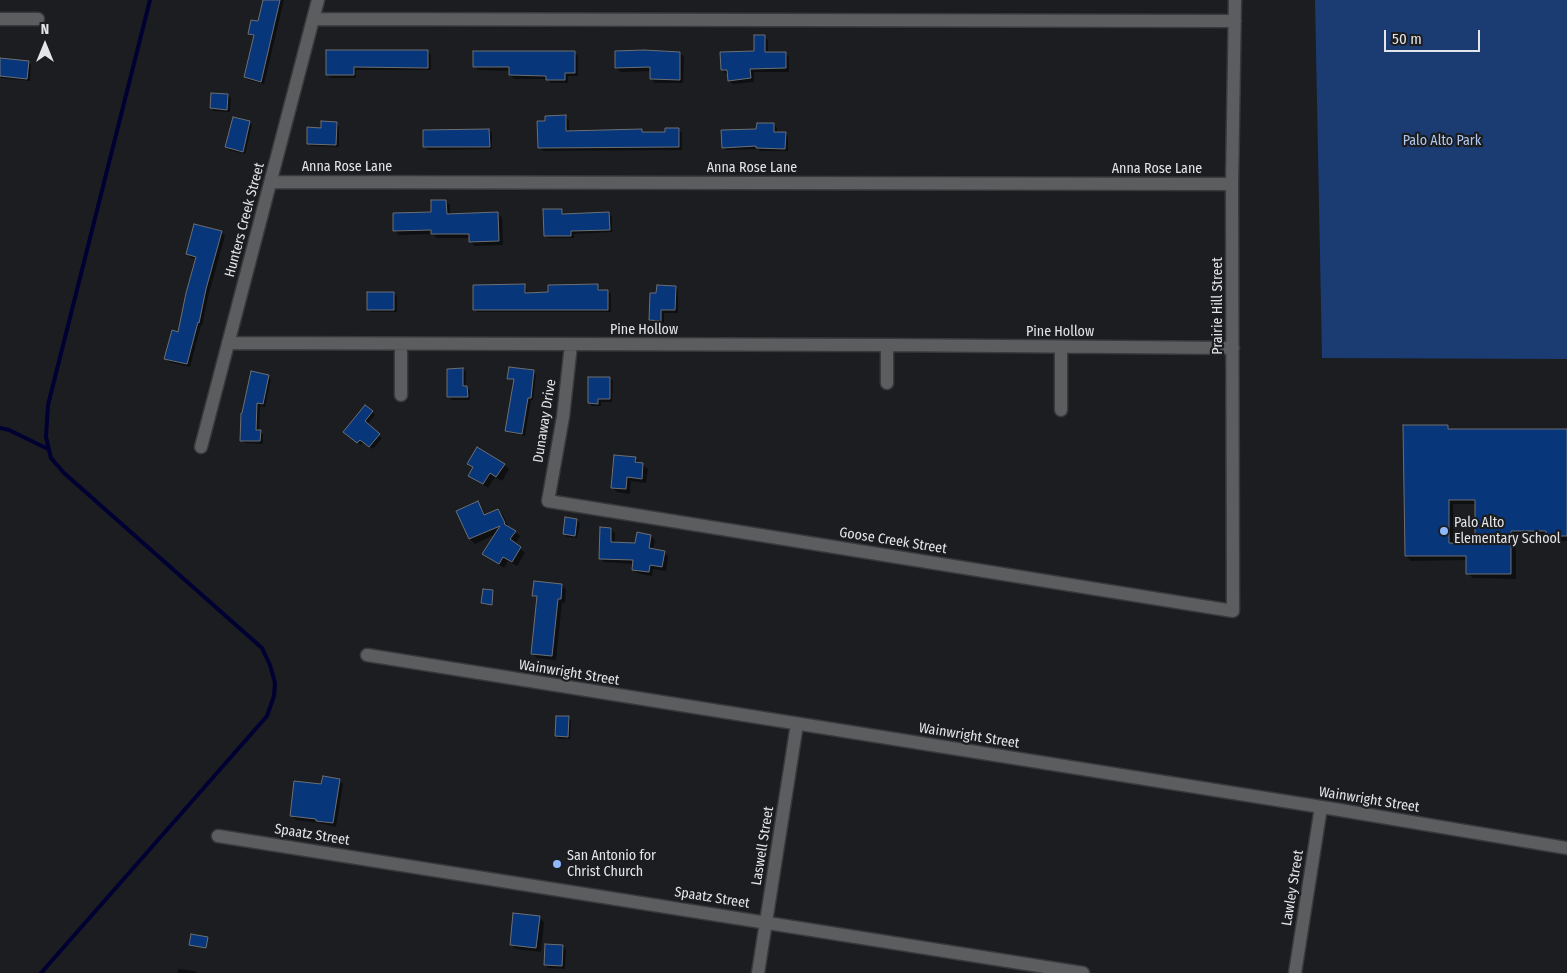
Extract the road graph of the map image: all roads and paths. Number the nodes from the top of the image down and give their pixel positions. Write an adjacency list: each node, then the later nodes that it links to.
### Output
1 (318, 0): 5 (street, Hunters Creek Street)
2 (1235, 0): 6 (street, Prairie Hill Street)
3 (0, 19): 4 (street)
4 (38, 19)
5 (312, 19): 6 (street); 7 (street, Hunters Creek Street)
6 (1234, 21): 8 (street, Prairie Hill Street)
7 (271, 182): 8 (street, Anna Rose Lane); 9 (street, Hunters Creek Street)
8 (1232, 184): 14 (street, Prairie Hill Street)
9 (228, 343): 10 (street, Pine Hollow); 18 (street, Hunters Creek Street)
10 (401, 344): 11 (street, Pine Hollow); 16 (street)
11 (571, 345): 12 (street, Pine Hollow); 19 (street, Dunaway Drive)
12 (887, 345): 13 (street, Pine Hollow); 15 (street)
13 (1061, 346): 14 (street, Pine Hollow); 17 (street)
14 (1233, 348): 20 (street, Prairie Hill Street)
15 (887, 383)
16 (401, 395)
17 (1061, 410)
18 (201, 448)
19 (548, 500): 20 (street, Goose Creek Street)
20 (1233, 611)
21 (367, 655): 22 (street, Wainwright Street)
22 (797, 724): 23 (street, Wainwright Street); 26 (street, Laswell Street)
23 (1321, 807): 25 (street, Wainwright Street); 29 (street, Lawley Street)
24 (218, 836): 26 (street, Spaatz Street)
25 (1567, 848)
26 (766, 922): 27 (street, Laswell Street); 28 (street, Spaatz Street)
27 (758, 973)
28 (1083, 973)
29 (1294, 973)

